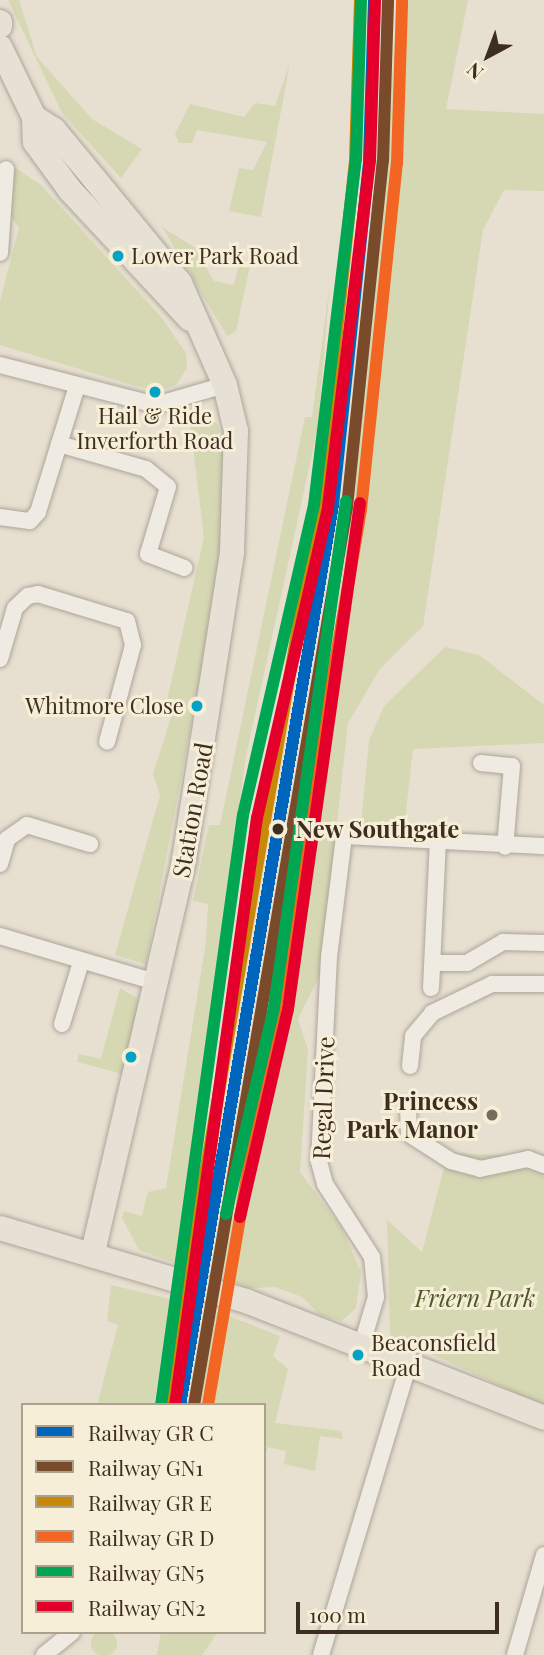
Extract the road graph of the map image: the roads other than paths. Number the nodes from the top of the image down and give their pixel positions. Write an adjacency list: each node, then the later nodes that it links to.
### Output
1 (0, 47): 2 (main road, Station Road)
2 (34, 117): 4 (main road, Station Road); 5 (main road, Station Road)
3 (6, 169): 6 (street)
4 (122, 209): 5 (main road); 7 (main road, Station Road)
5 (122, 246): 7 (main road, Station Road)
6 (0, 253)
7 (195, 324): 9 (main road, Station Road)
8 (0, 365): 10 (street)
9 (225, 385): 10 (street); 26 (main road, Station Road)
10 (77, 386): 11 (street)
11 (59, 444): 12 (street); 13 (street)
12 (0, 517)
13 (184, 568)
14 (0, 659): 15 (street)
15 (107, 741)
16 (481, 763): 19 (street)
17 (438, 841): 19 (street); 25 (street); 35 (street, Regal Drive)
18 (90, 844): 21 (street)
19 (505, 846): 20 (street)
20 (544, 846)
21 (0, 864)
22 (0, 936): 24 (street)
23 (544, 943): 25 (street)
24 (81, 962): 26 (street); 29 (street)
25 (433, 963): 28 (street)
26 (159, 983): 34 (main road, Station Road)
27 (544, 984): 30 (street)
28 (431, 988)
29 (62, 1024)
30 (410, 1066)
31 (408, 1106): 32 (street)
32 (544, 1165)
33 (0, 1228): 34 (main road)
34 (92, 1255): 35 (main road)
35 (362, 1344): 36 (main road)
36 (410, 1360): 37 (main road); 41 (street)
37 (544, 1418)
38 (544, 1555): 42 (street)
39 (70, 1634): 40 (street)
40 (44, 1655)
41 (321, 1655)
42 (515, 1655)

